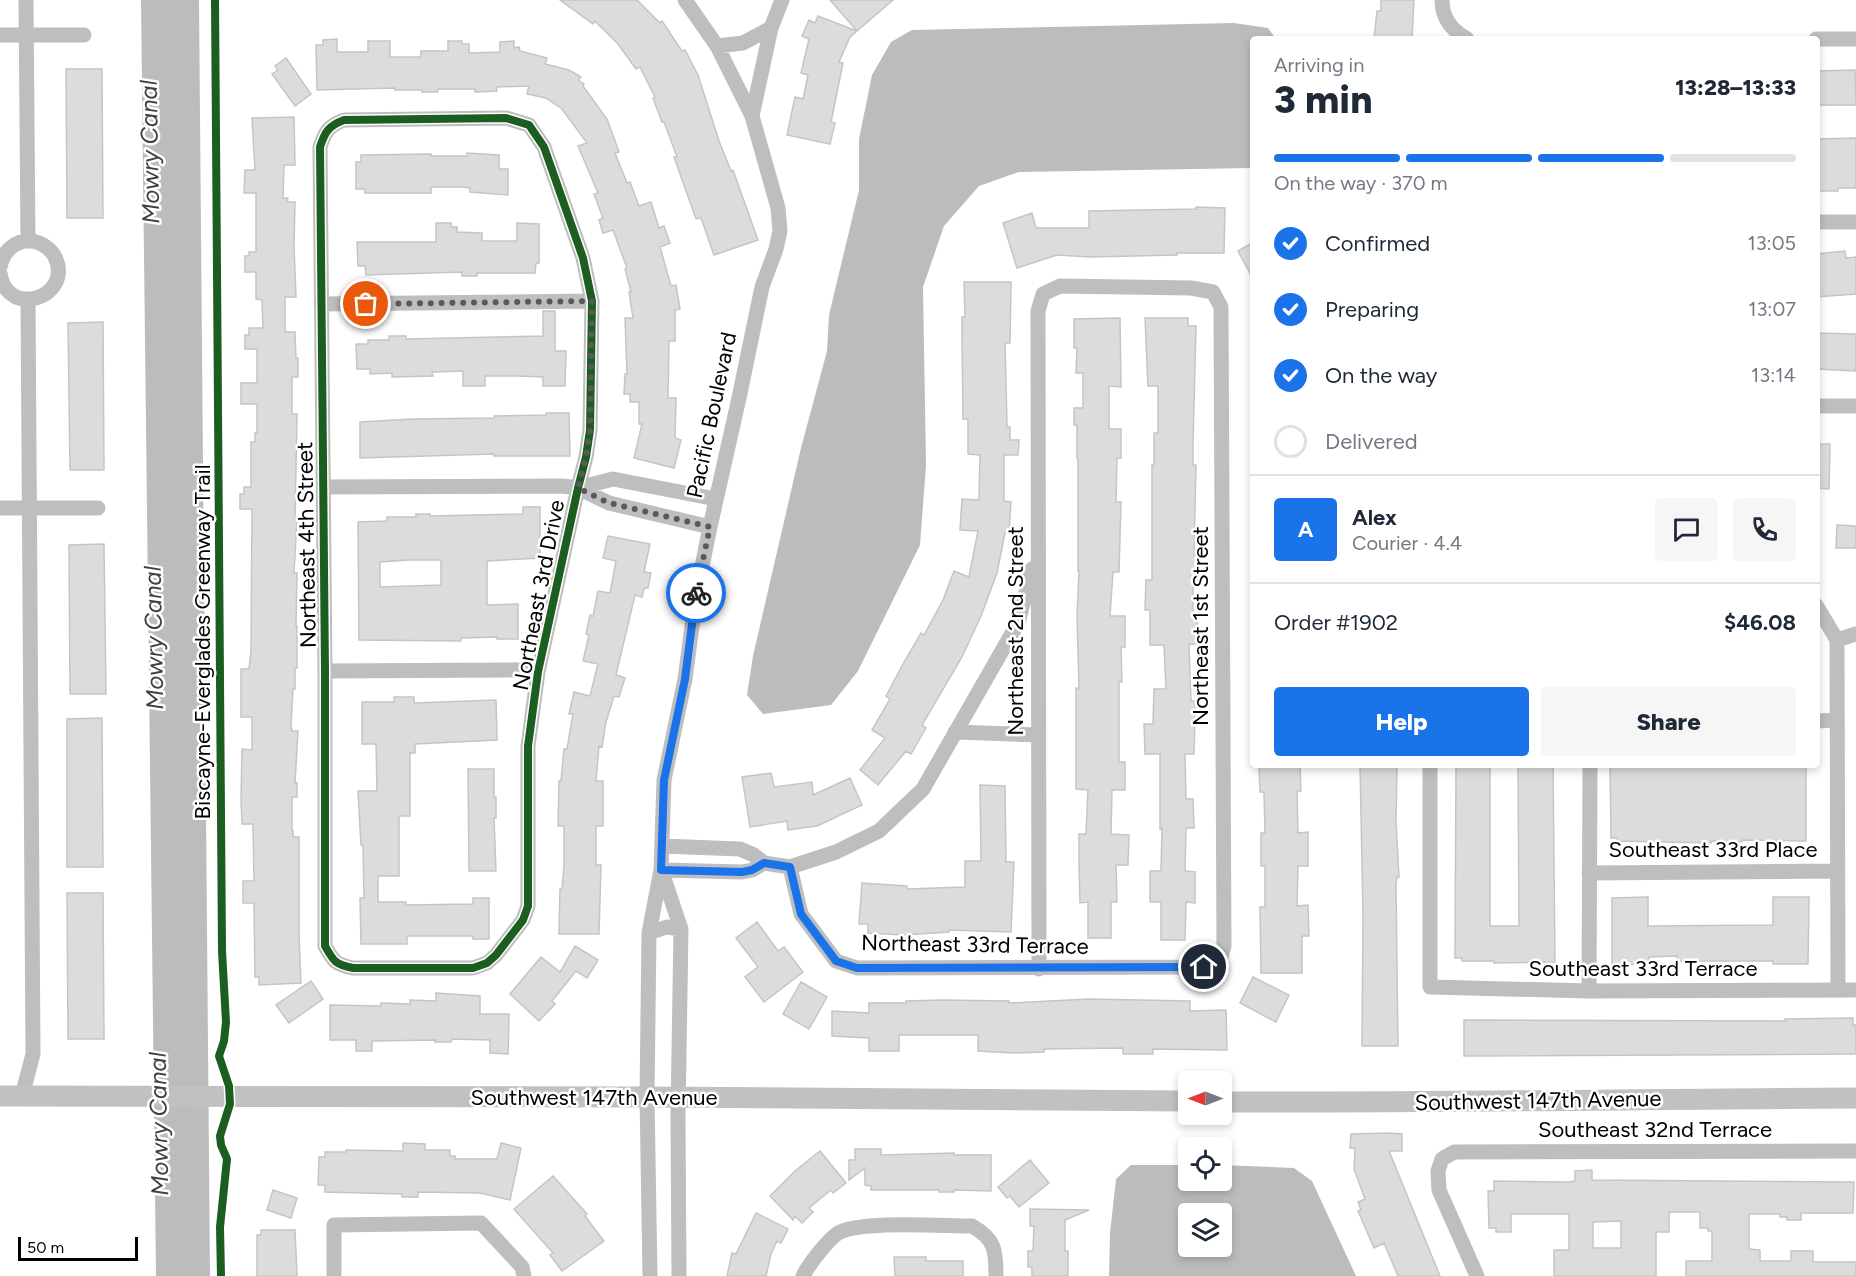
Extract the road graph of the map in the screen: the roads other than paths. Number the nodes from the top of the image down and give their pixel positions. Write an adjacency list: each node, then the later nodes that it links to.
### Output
1 (26, 0): 8 (street)
2 (685, 0): 12 (street, Pacific Boulevard)
3 (782, 0): 5 (street)
4 (1442, 0): 9 (street)
5 (771, 28): 12 (street); 13 (street)
6 (84, 34): 8 (street)
7 (0, 35): 8 (street)
8 (26, 35): 17 (street)
9 (1462, 36)
10 (1820, 39): 11 (street)
11 (1856, 39)
12 (717, 46): 13 (street, Pacific Boulevard)
13 (752, 116): 28 (street, Pacific Boulevard)
14 (529, 125): 22 (street, Northeast 3rd Drive); 23 (street, Northeast 4th Street)
15 (1820, 222): 16 (street)
16 (1856, 222)
17 (28, 241): 18 (street); 21 (street)
18 (0, 267)
19 (0, 273): 21 (street)
20 (1043, 294): 33 (street, Northeast 2nd Street); 53 (street, Northeast 1st Street)
21 (28, 299): 30 (street)
22 (592, 301): 23 (street); 27 (street, Northeast 3rd Drive)
23 (321, 304): 26 (street, Northeast 4th Street)
24 (1820, 405): 25 (street)
25 (1856, 406)
26 (323, 487): 27 (street); 37 (street, Northeast 4th Street)
27 (578, 488): 28 (street); 32 (street); 38 (street, Northeast 3rd Drive)
28 (716, 499): 32 (street, Pacific Boulevard)
29 (0, 508): 30 (street)
30 (30, 508): 31 (street); 60 (street)
31 (98, 508)
32 (710, 527): 45 (street, Pacific Boulevard)
33 (1038, 549): 41 (street); 42 (street, Northeast 2nd Street)
34 (1820, 611): 36 (street)
35 (1856, 634): 36 (street)
36 (1837, 640): 39 (street)
37 (326, 671): 38 (street); 54 (street, Northeast 4th Street)
38 (538, 672): 54 (street, Northeast 3rd Drive)
39 (1837, 720): 40 (street); 49 (street)
40 (1820, 721)
41 (956, 732): 42 (street); 47 (street)
42 (1038, 735): 55 (street, Northeast 2nd Street)
43 (1430, 768): 58 (street, Southeast 33rd Terrace)
44 (1590, 768): 50 (street)
45 (662, 846): 46 (street); 48 (street, Pacific Boulevard)
46 (764, 863): 47 (street); 48 (street)
47 (790, 867): 55 (street, Northeast 33rd Terrace)
48 (661, 870): 51 (street, Pacific Boulevard); 52 (street, Pacific Boulevard)
49 (1836, 871): 50 (street, Southeast 33rd Place); 56 (street)
50 (1590, 873): 58 (street)
51 (681, 929): 52 (street); 62 (street, Pacific Boulevard)
52 (649, 933): 61 (street, Pacific Boulevard)
53 (1220, 960): 55 (street, Northeast 33rd Terrace)
54 (487, 963)
55 (1039, 969)
56 (1838, 990): 57 (street, Southeast 33rd Terrace); 58 (street, Southeast 33rd Terrace)
57 (1856, 990)
58 (1589, 991)
59 (0, 1096): 60 (street, Southwest 147th Avenue)
60 (22, 1096): 61 (street, Southwest 147th Avenue)
61 (646, 1097): 62 (street, Southwest 147th Avenue); 69 (street, Pacific Boulevard)
62 (679, 1097): 64 (street, Southwest 147th Avenue); 70 (street, Pacific Boulevard)
63 (1856, 1098): 65 (street, Southwest 147th Avenue)
64 (1178, 1101)
65 (1232, 1101)
66 (1856, 1151): 73 (street, Southeast 32nd Terrace)
67 (334, 1276): 68 (street)
68 (524, 1276)
69 (650, 1276)
70 (679, 1276)
71 (803, 1276): 72 (street)
72 (996, 1276)
73 (1477, 1276)

